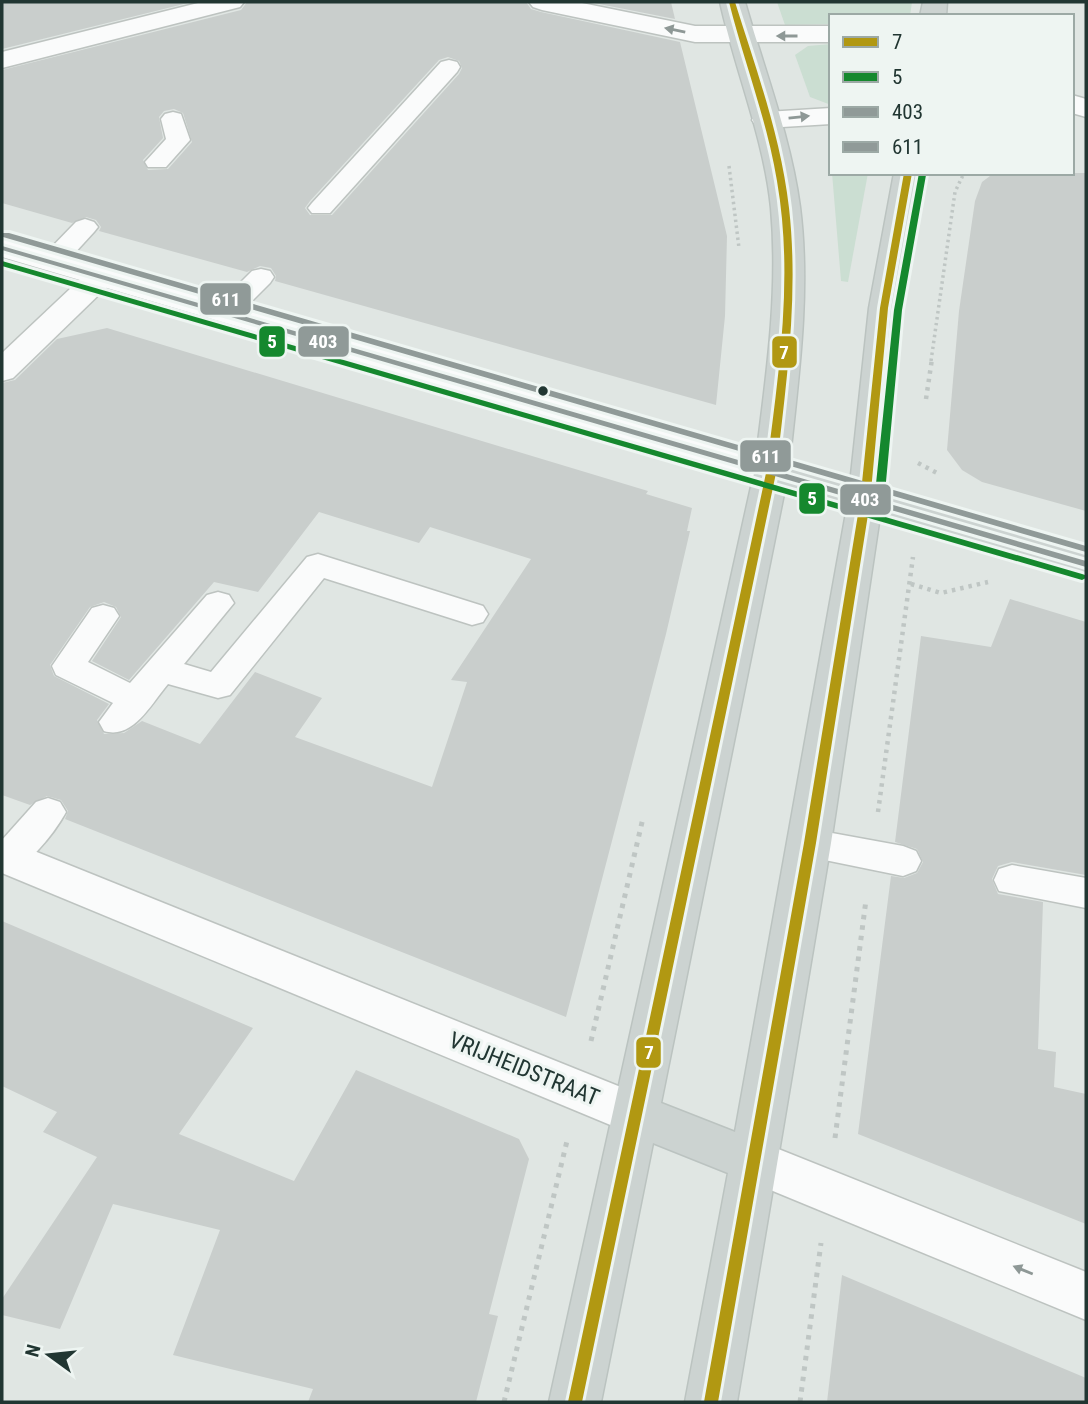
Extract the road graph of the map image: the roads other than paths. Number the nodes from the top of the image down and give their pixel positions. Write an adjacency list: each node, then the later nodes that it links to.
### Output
1 (231, 2): 6 (street)
2 (542, 2): 5 (street, one-way to 2)
3 (732, 2): 5 (main road)
4 (829, 34): 5 (street, one-way to 5)
5 (743, 35): 10 (main road)
6 (2, 60)
7 (449, 67): 13 (lane)
8 (829, 116): 10 (street, one-way to 8)
9 (173, 119): 11 (lane)
10 (766, 120): 21 (main road)
11 (157, 162)
12 (908, 175): 22 (main road)
13 (321, 208)
14 (85, 227): 16 (lane)
15 (2, 248): 16 (street)
16 (52, 262): 17 (street)
17 (101, 276): 19 (street); 20 (street)
18 (261, 277): 19 (lane)
19 (224, 314): 21 (street)
20 (2, 371)
21 (771, 473): 22 (main road); 34 (main road)
22 (865, 502): 23 (main road); 29 (main road)
23 (1086, 564)
24 (218, 603): 27 (lane)
25 (472, 614): 27 (lane)
26 (103, 616): 27 (lane)
27 (161, 670)
28 (48, 812): 30 (lane)
29 (810, 843): 31 (lane); 35 (main road)
30 (5, 856): 34 (street, VRIJHEIDSTRAAT)
31 (902, 861)
32 (1012, 880): 33 (lane)
33 (1086, 893)
34 (636, 1115): 35 (main road, VRIJHEIDSTRAAT); 37 (main road)
35 (751, 1160): 36 (street, VRIJHEIDSTRAAT, one-way to 35); 38 (main road)
36 (1086, 1296)
37 (575, 1402)
38 (710, 1402)

